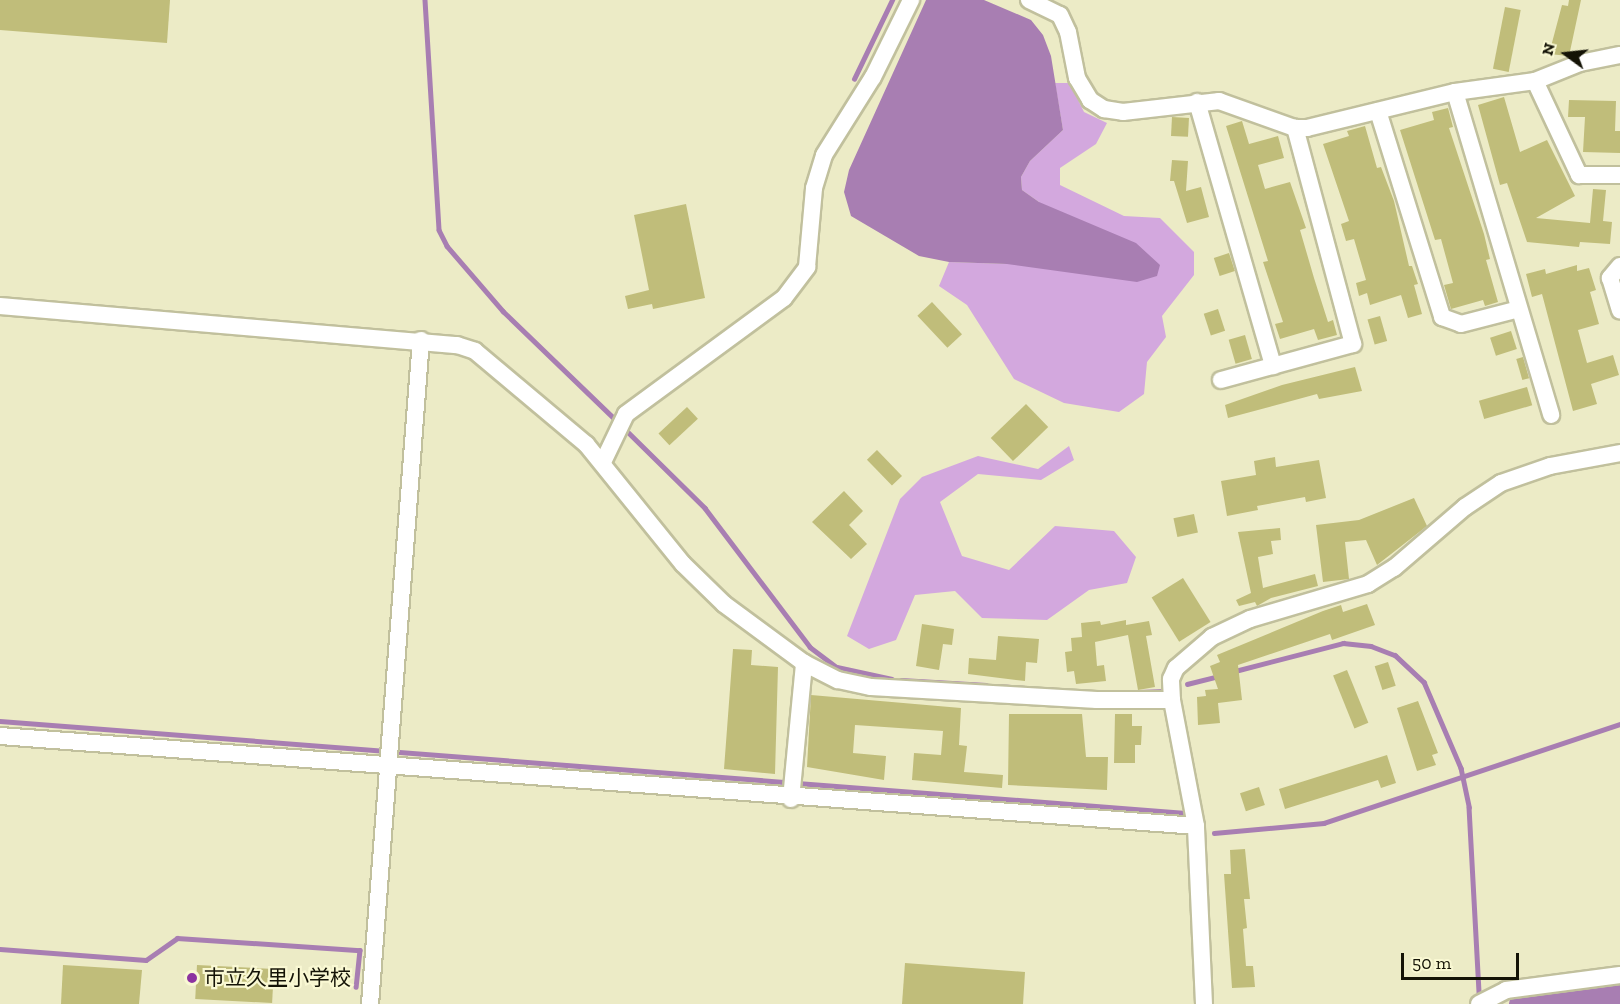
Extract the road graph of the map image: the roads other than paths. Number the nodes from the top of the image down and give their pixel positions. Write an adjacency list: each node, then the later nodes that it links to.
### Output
1 (911, 0): 19 (street)
2 (1029, 0): 6 (street)
3 (1620, 55): 4 (street)
4 (1535, 81): 5 (street); 9 (street)
5 (1455, 92): 7 (street); 12 (street)
6 (1197, 102): 8 (street); 15 (street)
7 (1378, 111): 8 (street); 12 (street)
8 (1295, 128): 15 (street)
9 (1620, 175)
10 (1620, 266): 13 (street)
11 (0, 306): 14 (street)
12 (1519, 309): 17 (street)
13 (1620, 311)
14 (421, 340): 19 (street); 23 (street)
15 (1273, 366): 16 (street)
16 (1221, 380)
17 (1551, 414)
18 (1620, 453): 21 (street)
19 (603, 462): 20 (street)
20 (804, 663): 21 (street); 24 (street)
21 (1172, 700): 25 (street)
22 (0, 736): 23 (street)
23 (386, 757): 24 (street); 27 (street)
24 (791, 799): 25 (street)
25 (1197, 826): 28 (street)
26 (1620, 975): 29 (street)
27 (370, 1004)
28 (1204, 1004)
29 (1479, 1004)

